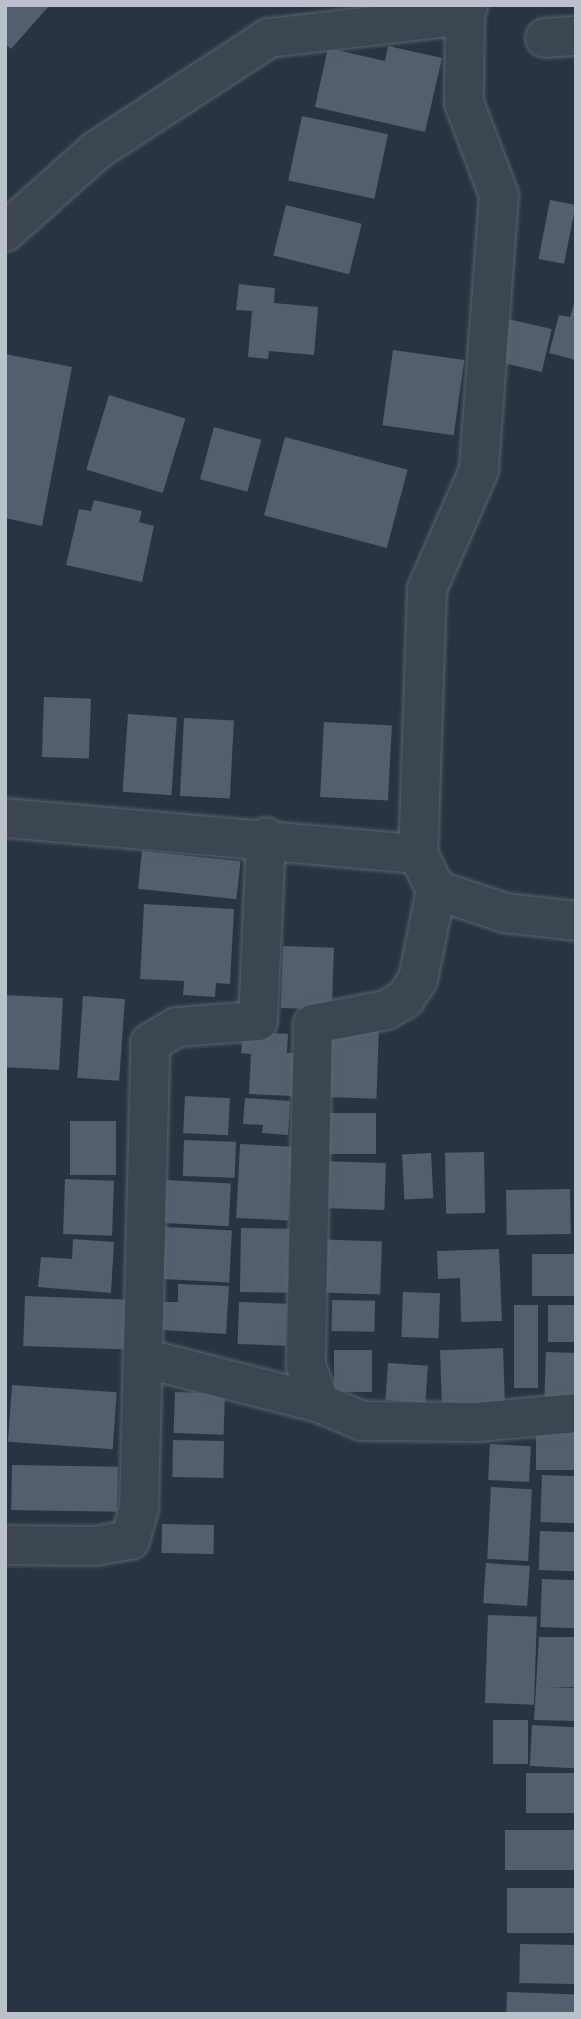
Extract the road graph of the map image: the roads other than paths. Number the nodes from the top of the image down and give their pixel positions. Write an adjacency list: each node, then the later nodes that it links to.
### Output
1 (467, 10): 2 (street); 5 (street)
2 (5, 232)
3 (5, 818): 4 (street)
4 (266, 837): 5 (street); 8 (street)
5 (418, 854): 6 (street)
6 (436, 890): 7 (street); 9 (street)
7 (576, 921)
8 (258, 1021): 9 (street); 10 (street)
9 (313, 1024): 11 (street)
10 (143, 1358): 11 (street); 13 (street)
11 (320, 1402): 12 (street)
12 (576, 1413)
13 (5, 1545)

